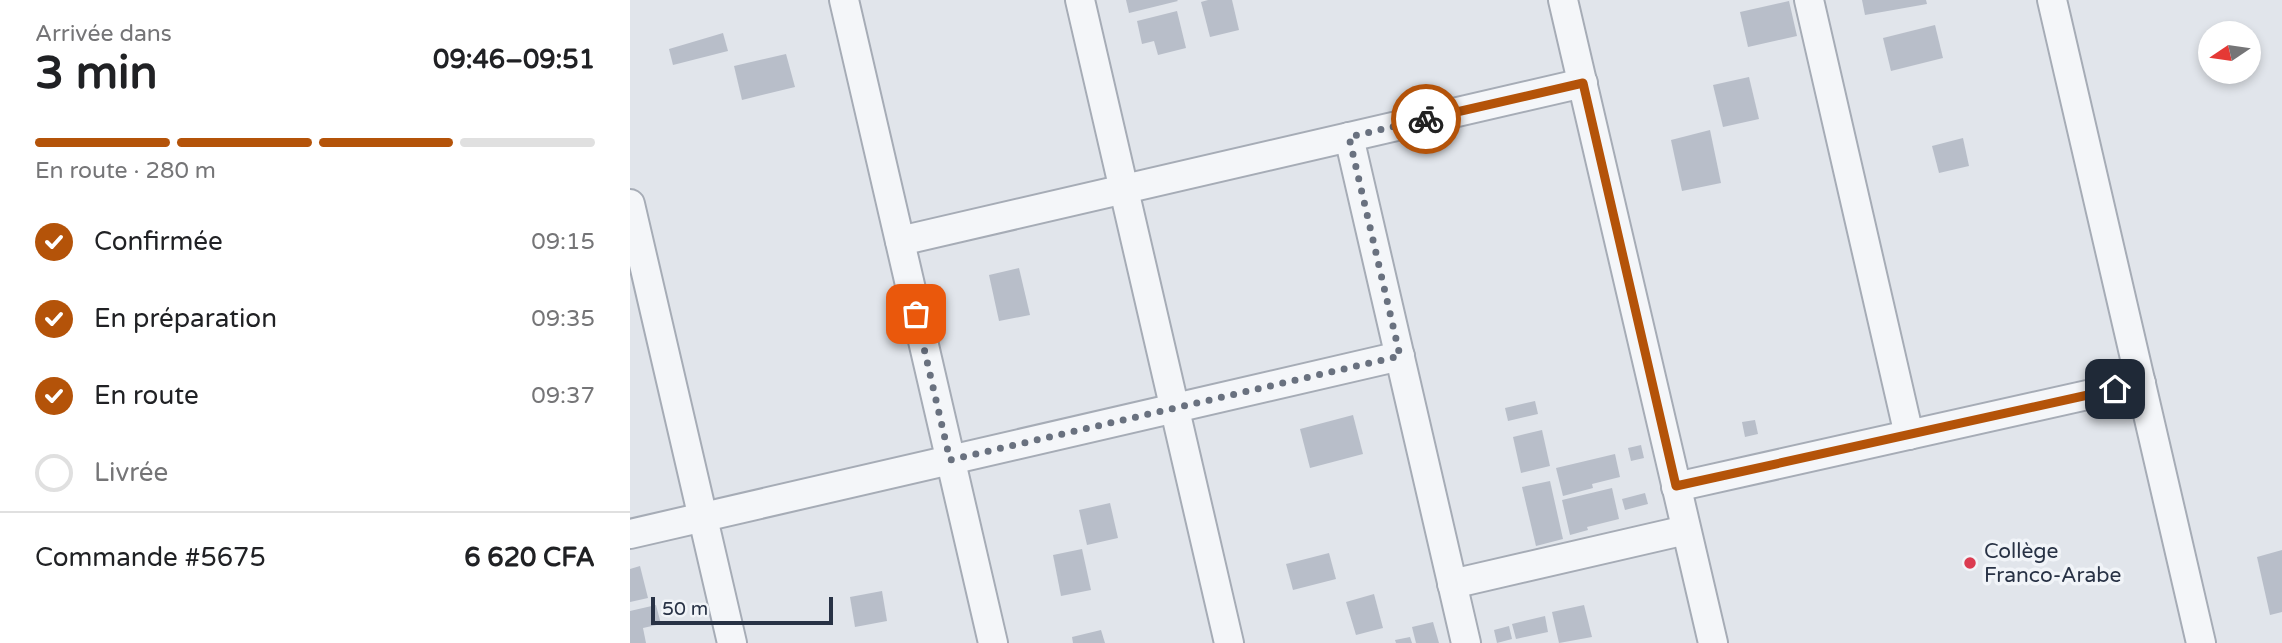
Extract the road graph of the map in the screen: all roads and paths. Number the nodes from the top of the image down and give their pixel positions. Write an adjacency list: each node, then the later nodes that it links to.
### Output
1 (844, 0): 10 (street)
2 (1080, 0): 8 (street)
3 (1563, 0): 6 (street)
4 (1809, 0): 14 (street)
5 (2052, 0): 12 (street)
6 (1583, 83): 7 (street); 16 (street)
7 (1349, 137): 8 (street); 11 (street)
8 (1124, 189): 10 (street); 13 (street)
9 (630, 204): 17 (street)
10 (900, 241): 15 (street)
11 (1400, 356): 13 (street); 20 (street)
12 (2141, 383): 14 (street); 26 (street)
13 (1175, 408): 15 (street); 23 (street)
14 (1909, 435): 16 (street)
15 (950, 460): 17 (street); 22 (street)
16 (1676, 486): 18 (street)
17 (703, 518): 19 (street); 21 (street)
18 (1686, 530): 20 (street); 25 (street)
19 (630, 534)
20 (1452, 584): 24 (street)
21 (732, 643)
22 (993, 643)
23 (1229, 643)
24 (1466, 643)
25 (1713, 643)
26 (2200, 643)

